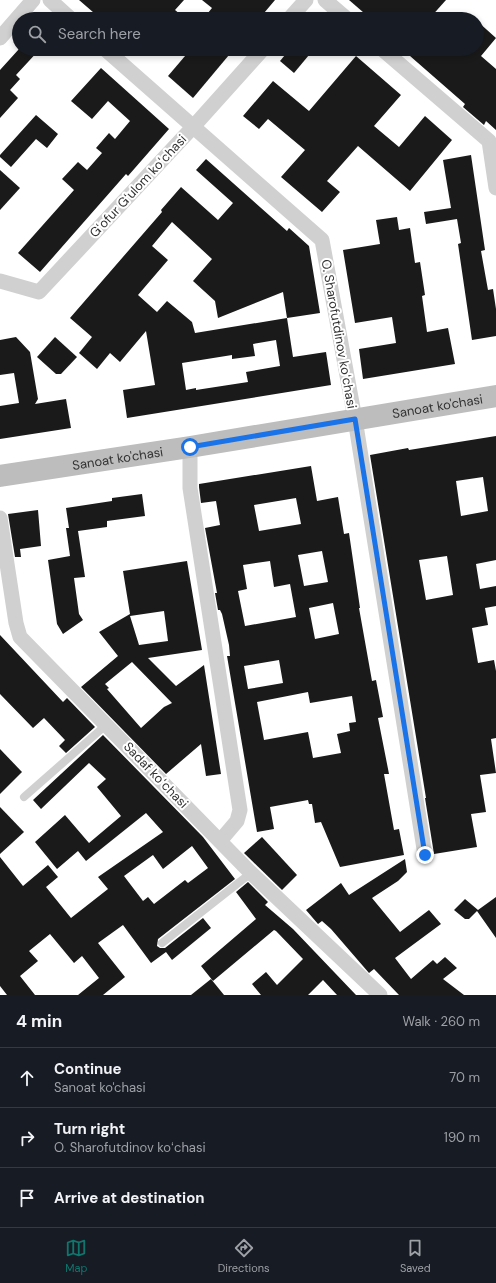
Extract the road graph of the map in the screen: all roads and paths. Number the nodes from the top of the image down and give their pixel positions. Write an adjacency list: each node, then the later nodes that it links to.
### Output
1 (33, 0): 5 (street)
2 (50, 0): 6 (street)
3 (306, 0): 7 (street)
4 (325, 0): 8 (street)
5 (23, 12)
6 (63, 12)
7 (296, 12)
8 (339, 12)
9 (12, 24): 10 (street)
10 (0, 38)
11 (113, 56): 14 (street, O. Sharofutdinov koʻchasi)
12 (257, 56): 14 (street, Gʻofur Gʻulom koʻchasi)
13 (390, 56): 15 (street)
14 (193, 127): 16 (street, Gʻofur Gʻulom koʻchasi); 18 (street, O. Sharofutdinov koʻchasi)
15 (496, 188)
16 (0, 281)
17 (496, 396): 18 (main road, Sanoat ko'chasi)
18 (355, 419): 19 (main road, Sanoat ko'chasi); 25 (street, O. Sharofutdinov koʻchasi)
19 (190, 447): 20 (main road, Sanoat ko'chasi); 24 (street)
20 (0, 476)
21 (0, 518): 22 (street, Sadaf koʻchasi)
22 (106, 725): 23 (lane); 24 (street, Sadaf koʻchasi)
23 (24, 796)
24 (220, 841): 26 (street, Sadaf koʻchasi)
25 (425, 855)
26 (251, 873): 27 (lane); 28 (street, Sadaf koʻchasi)
27 (162, 943)
28 (380, 995)

